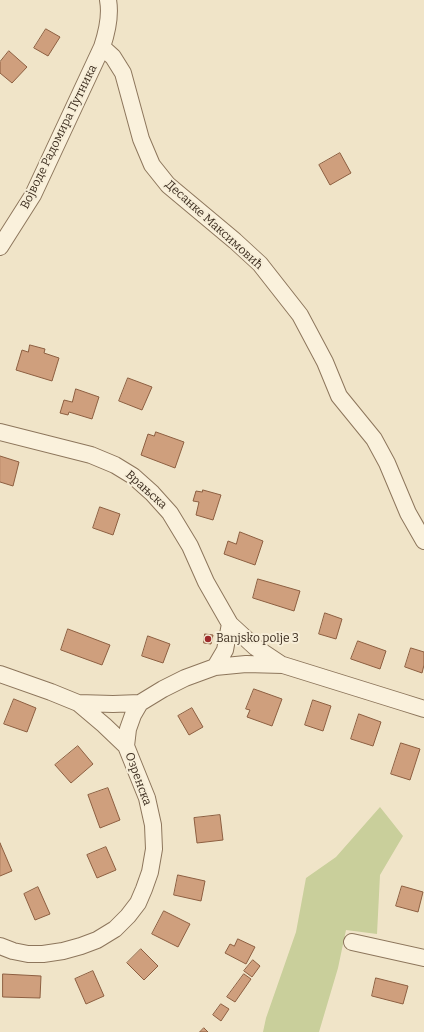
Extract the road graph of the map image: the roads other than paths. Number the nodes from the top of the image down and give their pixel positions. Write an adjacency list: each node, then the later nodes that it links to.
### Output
1 (108, 0): 2 (street)
2 (102, 47): 3 (street, Војводе Радомира Путника); 5 (street, Десанке Максимовић)
3 (0, 247)
4 (0, 432): 6 (street, Врањска)
5 (424, 541)
6 (230, 624): 7 (street, Врањска); 8 (street)
7 (282, 665): 8 (street, Озренска); 12 (street, Озренска)
8 (215, 668): 11 (street, Озренска)
9 (0, 674): 10 (street)
10 (78, 703): 11 (street); 13 (street)
11 (140, 703): 13 (street, Озренска)
12 (424, 709)
13 (126, 746): 15 (street, Озренска)
14 (352, 942): 16 (street)
15 (0, 946)
16 (424, 958)

